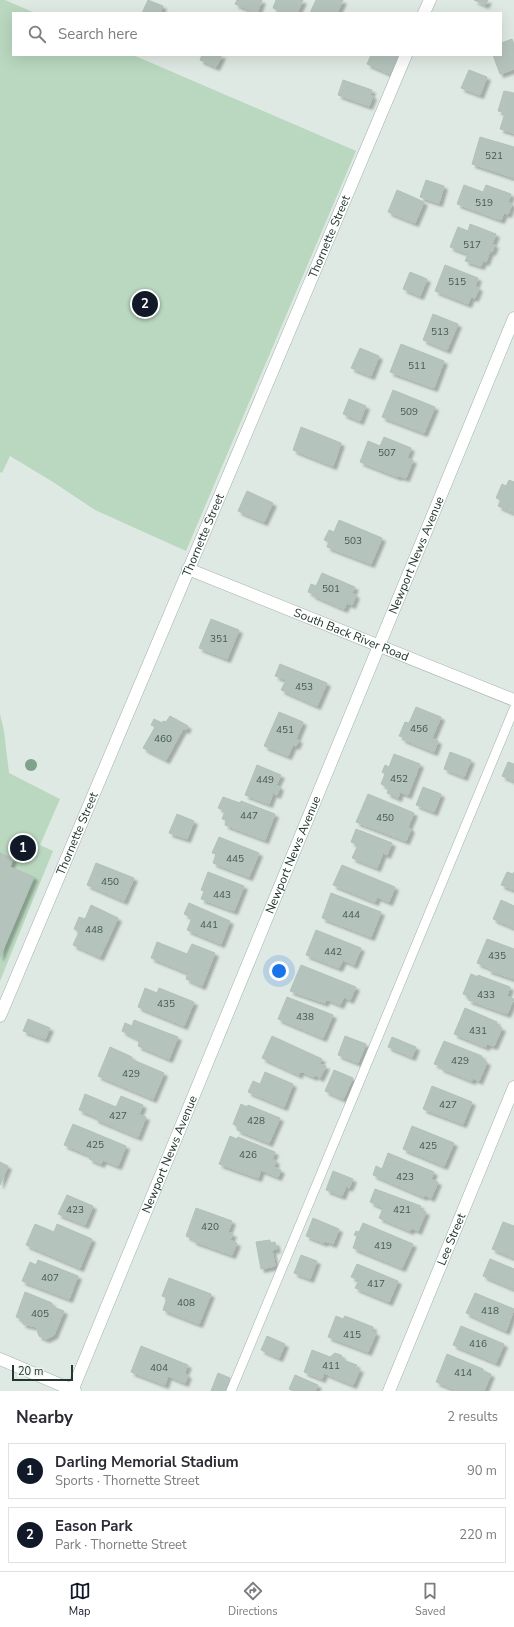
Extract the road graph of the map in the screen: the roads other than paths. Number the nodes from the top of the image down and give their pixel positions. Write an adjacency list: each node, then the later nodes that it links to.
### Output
1 (430, 0): 2 (street)
2 (424, 12)
3 (406, 56): 5 (street, Thornette Street)
4 (514, 318): 6 (street, Newport News Avenue)
5 (188, 569): 6 (street, South Back River Road); 9 (street, Thornette Street)
6 (380, 646): 7 (street, South Back River Road); 12 (street, Newport News Avenue)
7 (514, 700)
8 (514, 709): 13 (lane)
9 (0, 1016)
10 (514, 1087): 14 (street, Lee Street)
11 (0, 1359): 12 (street)
12 (74, 1391)
13 (231, 1391)
14 (389, 1391)

